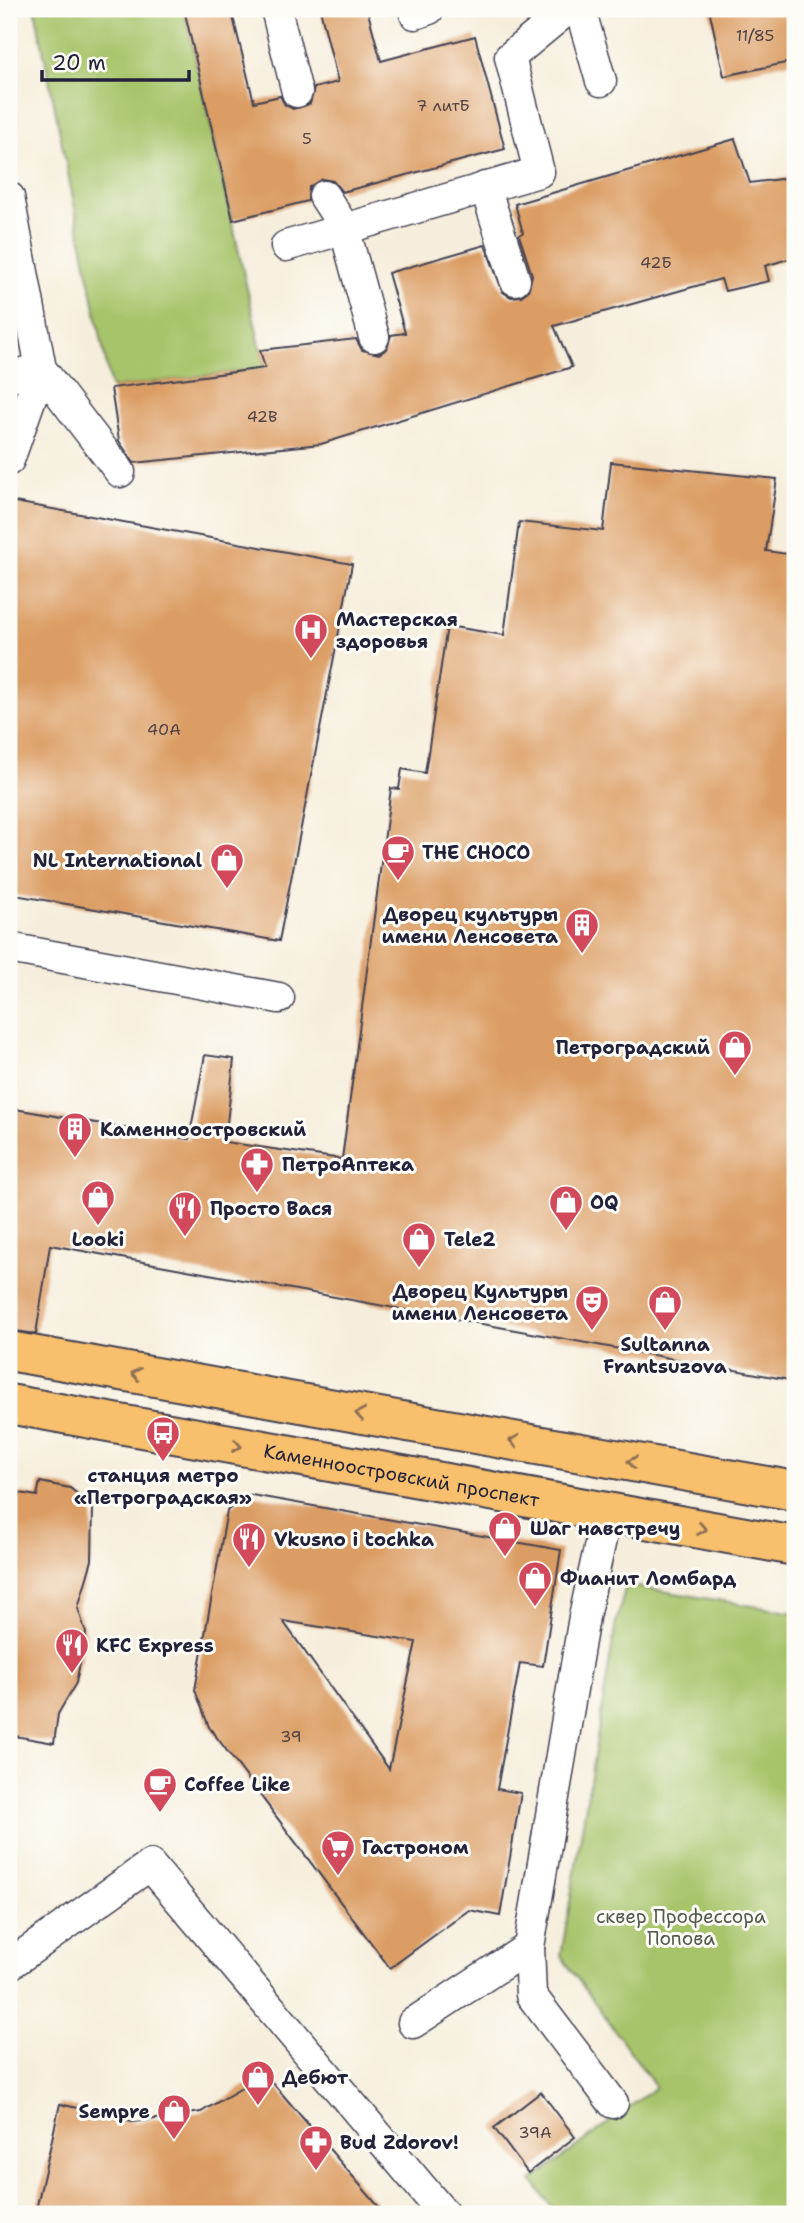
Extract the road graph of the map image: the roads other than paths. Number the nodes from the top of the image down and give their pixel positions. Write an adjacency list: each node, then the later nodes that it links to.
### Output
1 (276, 9): 7 (lane)
2 (414, 9): 3 (lane)
3 (429, 9)
4 (568, 9): 8 (lane)
5 (580, 9): 6 (lane)
6 (601, 80)
7 (297, 92)
8 (485, 187): 11 (lane); 13 (lane)
9 (324, 196): 11 (lane)
10 (9, 197): 15 (lane)
11 (344, 227): 12 (lane); 14 (lane)
12 (286, 246)
13 (515, 280)
14 (374, 337)
15 (41, 369): 16 (lane); 17 (lane); 18 (lane)
16 (9, 376)
17 (9, 460)
18 (120, 472)
19 (9, 948): 20 (lane)
20 (279, 998)
21 (9, 1351): 23 (main road, one-way to 21)
22 (9, 1404): 24 (main road, Каменноостровский проспект, one-way to 24)
23 (795, 1491)
24 (607, 1512): 25 (main road, Каменноостровский проспект, one-way to 25); 26 (lane)
25 (795, 1546)
26 (529, 1947): 28 (lane); 29 (lane)
27 (9, 1965): 30 (lane)
28 (413, 2023)
29 (613, 2103)
30 (443, 2214)

